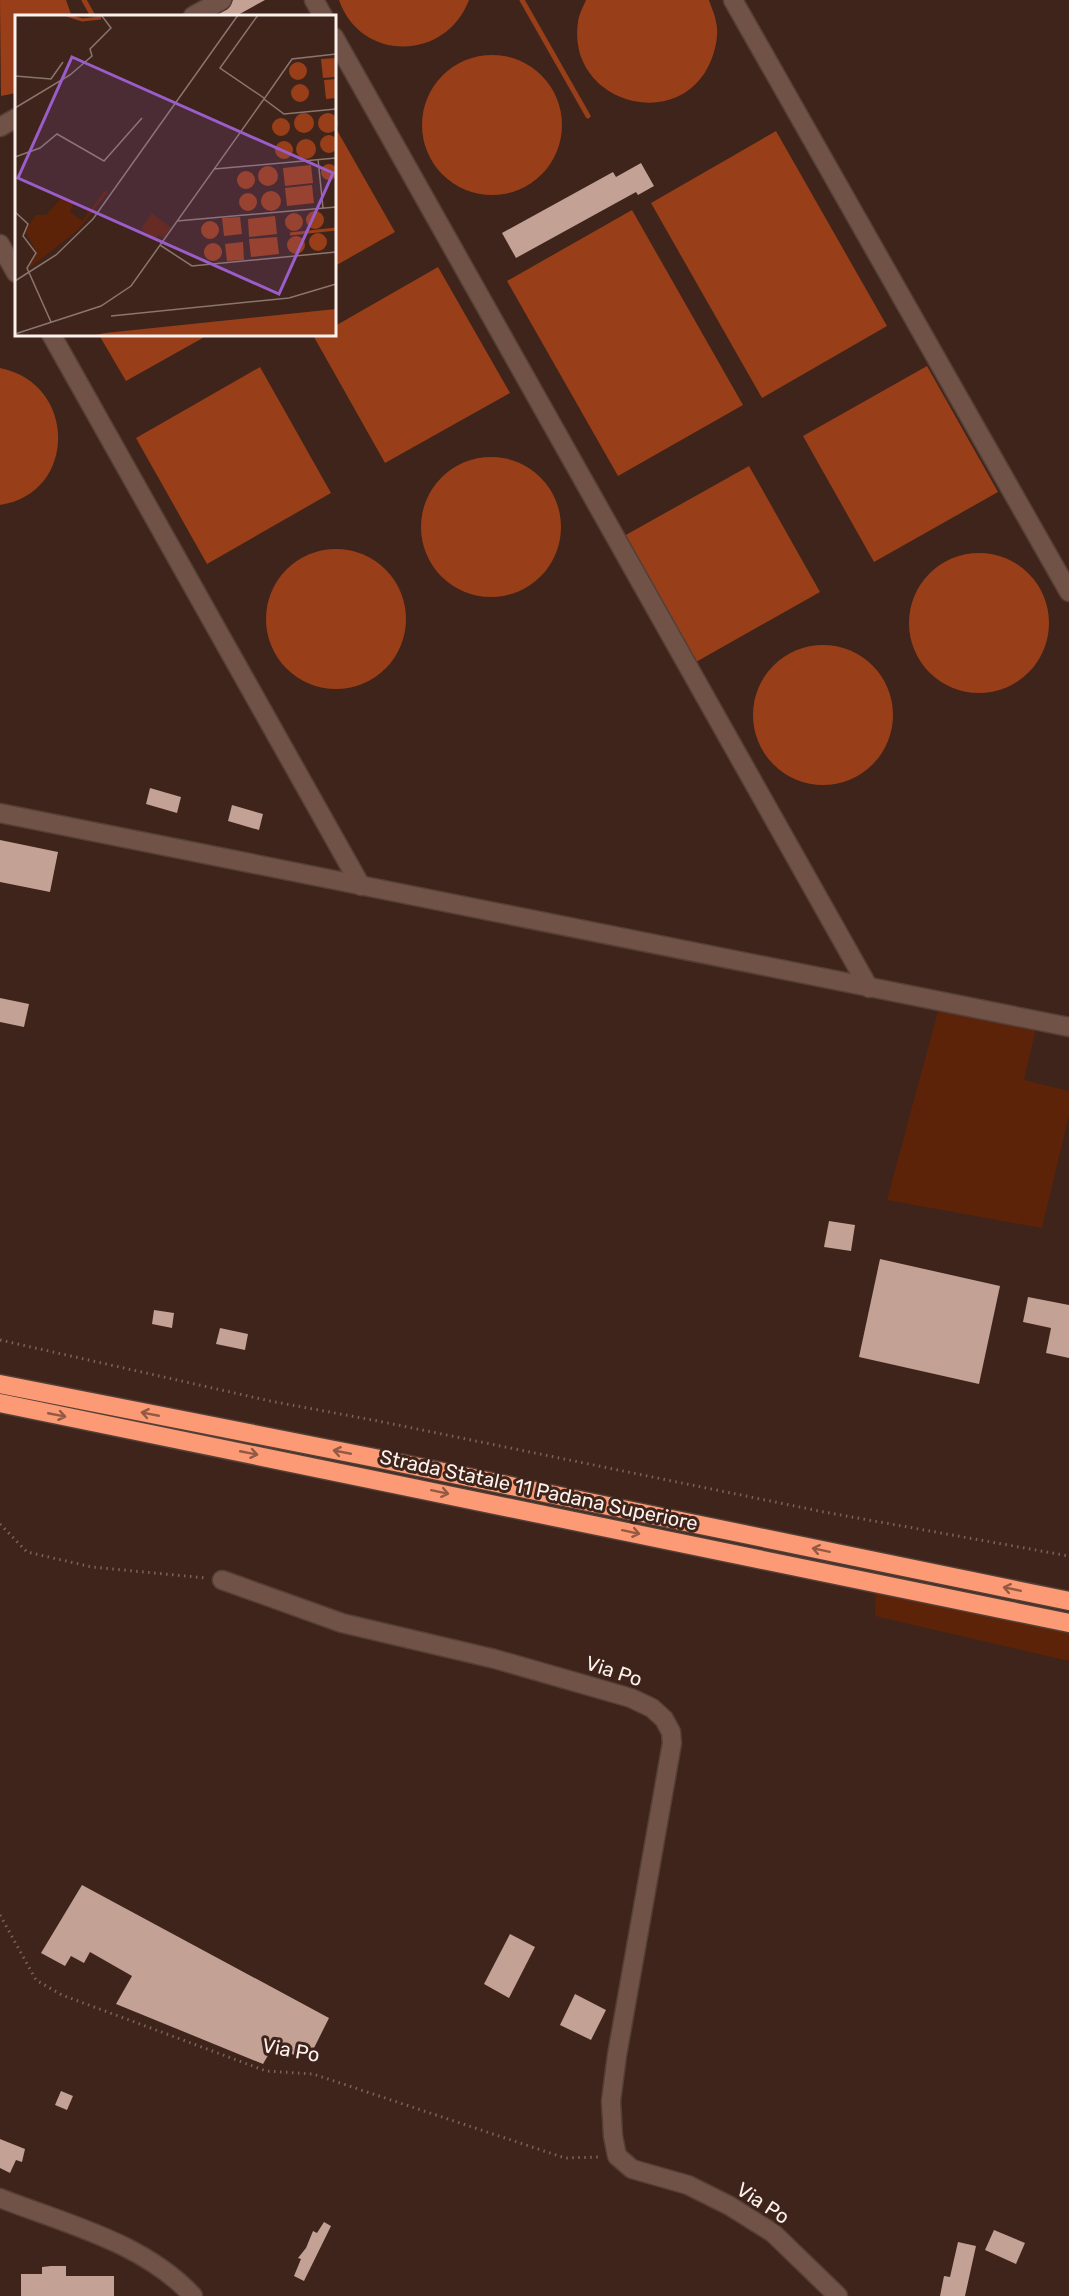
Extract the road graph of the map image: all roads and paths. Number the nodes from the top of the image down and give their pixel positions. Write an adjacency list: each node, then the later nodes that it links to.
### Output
1 (222, 0): 4 (street)
2 (314, 0): 5 (street)
3 (733, 0): 12 (street)
4 (195, 15)
5 (322, 15)
6 (336, 41): 15 (street)
7 (15, 119): 8 (street)
8 (0, 127)
9 (0, 243): 10 (street)
10 (15, 271)
11 (52, 336): 14 (street)
12 (1069, 592)
13 (0, 813): 14 (street)
14 (361, 886): 15 (street)
15 (868, 988): 16 (street)
16 (1069, 1027)
17 (0, 1340): 21 (path)
18 (0, 1384): 23 (highway, Strada Statale 11 Padana Superiore, one-way to 18)
19 (0, 1403): 24 (highway, Strada Statale 11 Padana Superiore, one-way to 24)
20 (0, 1524): 22 (path)
21 (1069, 1556)
22 (222, 1580): 26 (street, Via Po)
23 (1069, 1600)
24 (1069, 1623)
25 (0, 1915): 26 (path, Via Po)
26 (617, 2156): 29 (street, Via Po)
27 (0, 2198): 28 (street)
28 (192, 2296)
29 (838, 2296)

